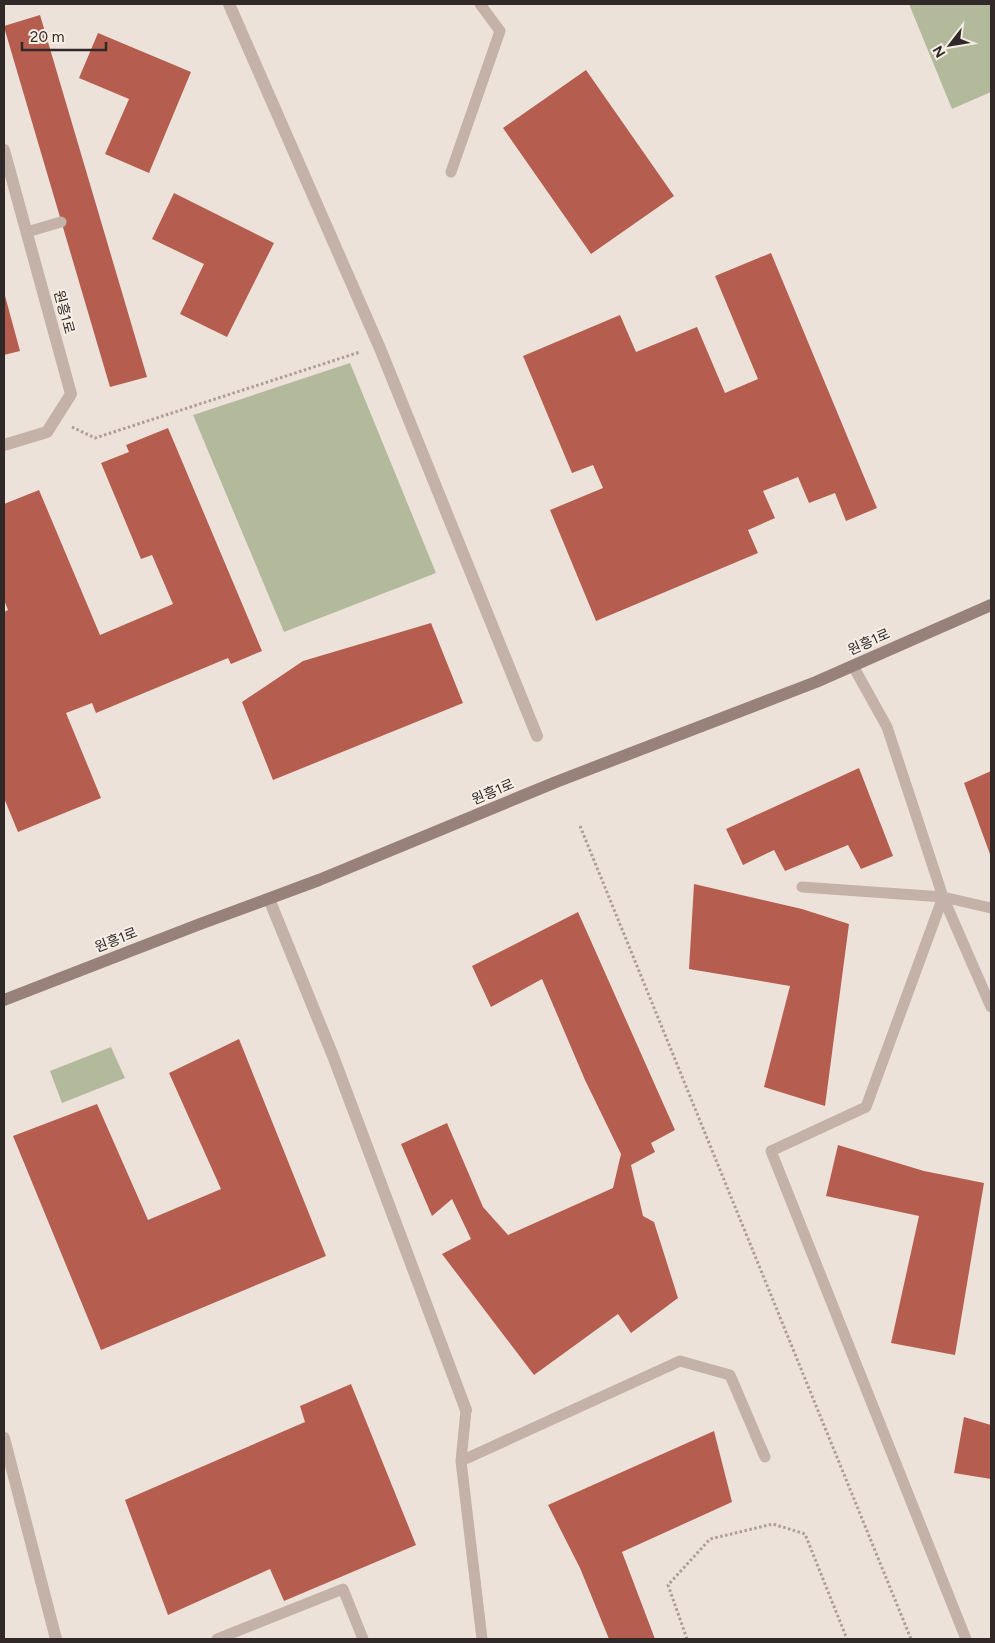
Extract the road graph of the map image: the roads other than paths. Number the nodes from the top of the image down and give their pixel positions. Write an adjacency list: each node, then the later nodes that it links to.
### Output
1 (230, 4): 10 (street)
2 (480, 4): 4 (lane)
3 (4, 150): 6 (street, 원흥1로)
4 (451, 172)
5 (62, 222): 6 (lane)
6 (27, 232): 7 (street, 원흥1로)
7 (4, 445)
8 (991, 605): 9 (street, 원흥1로)
9 (853, 666): 12 (lane); 13 (street, 원흥1로)
10 (537, 736)
11 (802, 886): 12 (lane)
12 (943, 897): 14 (lane); 16 (lane); 25 (lane)
13 (269, 899): 15 (street, 원흥1로); 17 (street)
14 (991, 908)
15 (4, 1000)
16 (991, 1008)
17 (466, 1410): 20 (lane)
18 (4, 1438): 21 (street)
19 (765, 1457): 20 (lane)
20 (461, 1461): 24 (lane)
21 (56, 1639)
22 (217, 1639): 23 (lane)
23 (363, 1639)
24 (482, 1639)
25 (966, 1639)

